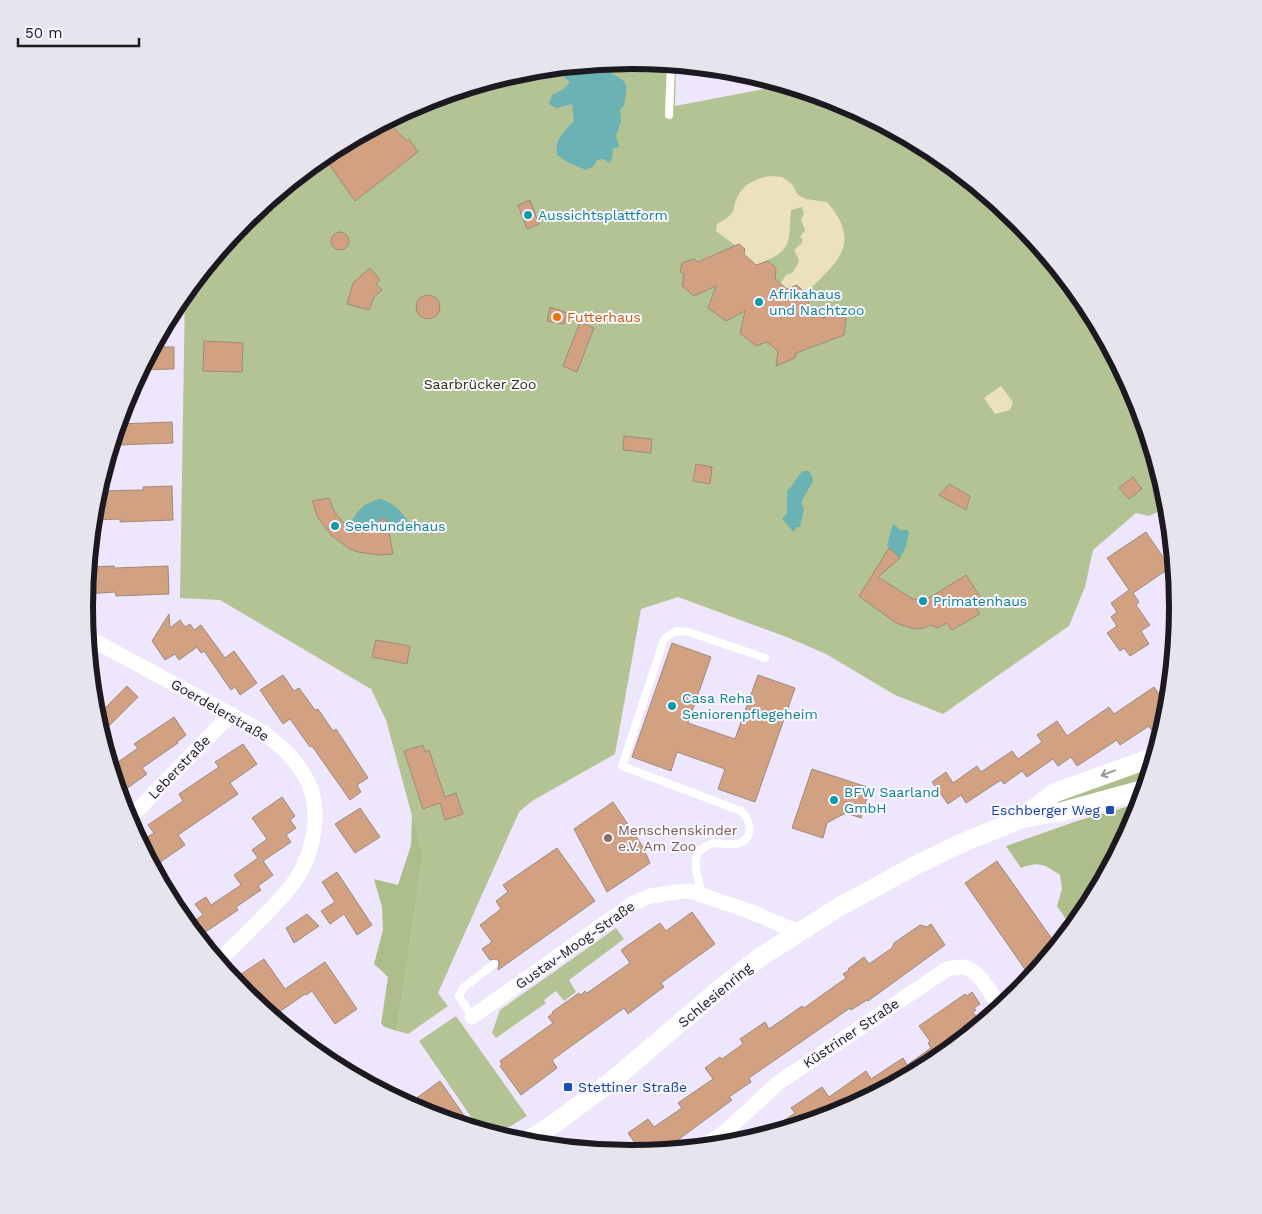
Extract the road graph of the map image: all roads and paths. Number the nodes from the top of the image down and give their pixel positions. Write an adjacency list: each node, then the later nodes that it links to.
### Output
1 (671, 70): 2 (lane)
2 (669, 116)
3 (94, 641): 5 (street, Goerdelerstraße)
4 (765, 658): 10 (lane)
5 (231, 714): 8 (street, Leberstraße); 12 (street, Goerdelerstraße)
6 (1147, 760): 9 (street, one-way to 9)
7 (1137, 791): 9 (street)
8 (134, 814)
9 (1021, 819): 11 (street, Schlesienring)
10 (702, 895): 11 (street, Gustav-Moog-Straße); 15 (street, Gustav-Moog-Straße)
11 (798, 932): 16 (street, Schlesienring)
12 (222, 958)
13 (494, 964): 15 (lane)
14 (996, 1003): 17 (street, Küstriner Straße)
15 (472, 1017)
16 (534, 1136)
17 (715, 1139)

